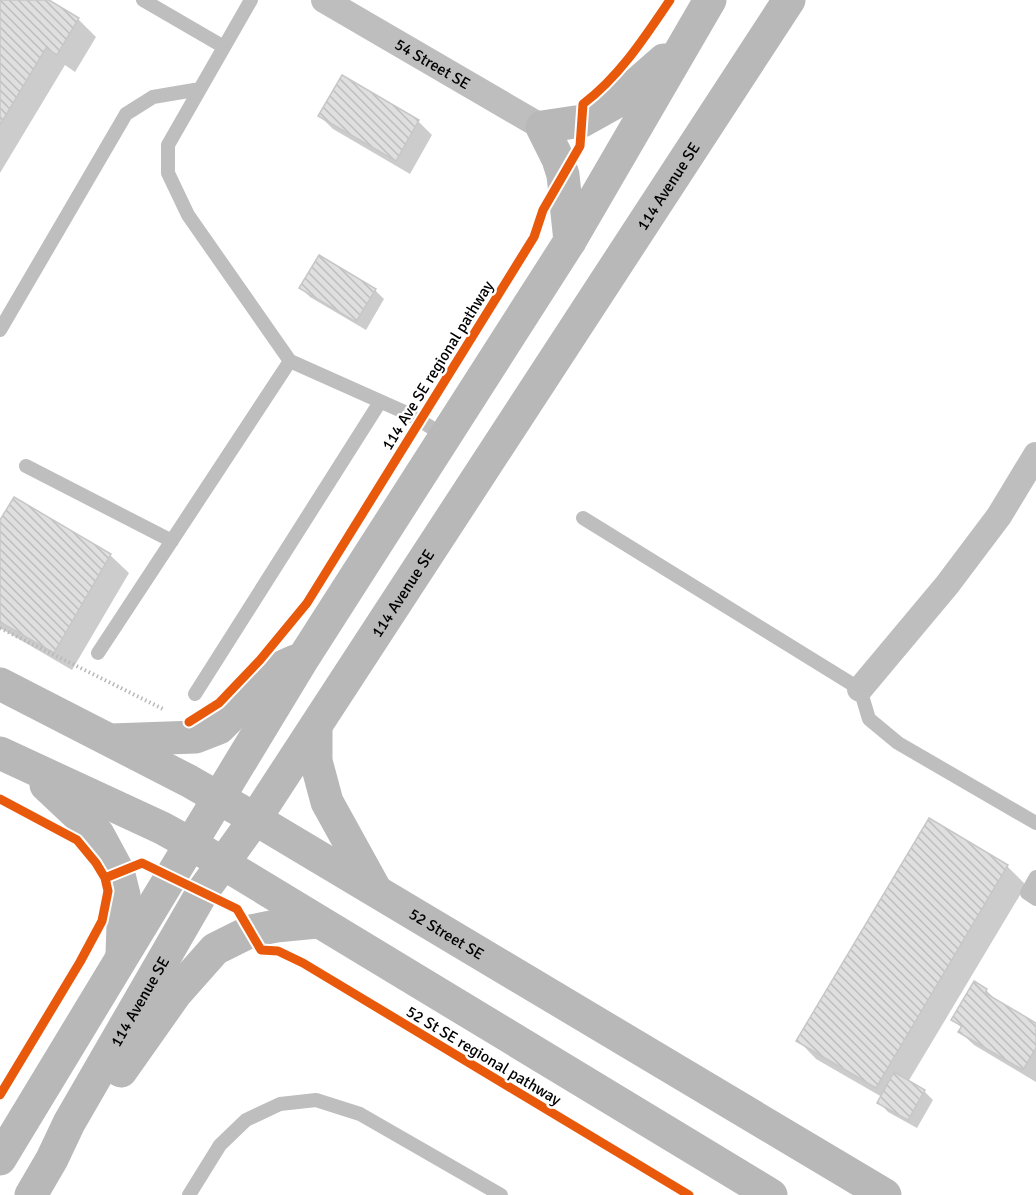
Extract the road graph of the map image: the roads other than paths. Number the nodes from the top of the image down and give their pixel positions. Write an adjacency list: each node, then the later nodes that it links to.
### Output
1 (142, 0): 8 (lane)
2 (251, 0): 8 (lane)
3 (324, 0): 11 (street, 54 Street SE)
4 (710, 0): 7 (main road)
5 (783, 0): 9 (main road)
6 (789, 0): 9 (main road, 114 Avenue SE)
7 (684, 42): 11 (main road); 12 (main road)
8 (224, 47): 10 (lane)
9 (754, 53): 26 (main road, 114 Avenue SE)
10 (200, 89): 13 (lane); 14 (lane)
11 (542, 127): 12 (main road)
12 (570, 241): 16 (main road)
13 (0, 330)
14 (290, 361): 15 (lane); 20 (lane)
15 (380, 402): 16 (lane); 25 (lane)
16 (446, 436): 22 (main road)
17 (1036, 454): 24 (street)
18 (26, 466): 20 (lane)
19 (583, 518): 24 (lane)
20 (172, 541): 21 (lane)
21 (98, 653)
22 (304, 657): 27 (main road); 29 (main road)
23 (0, 684): 27 (main road, 52 Street SE)
24 (860, 689): 31 (lane)
25 (195, 694)
26 (316, 726): 30 (main road, 114 Avenue SE); 35 (main road)
27 (109, 740): 29 (main road, 52 Street SE)
28 (13, 759): 32 (main road); 38 (main road)
29 (220, 798): 30 (main road, 52 Street SE); 32 (main road)
30 (255, 819): 33 (main road, 114 Avenue SE); 35 (main road, 52 Street SE)
31 (1036, 824)
32 (191, 844): 33 (main road); 38 (main road)
33 (223, 863): 37 (main road); 40 (main road, 114 Avenue SE)
34 (1036, 877): 36 (lane)
35 (376, 891): 45 (main road, 52 Street SE)
36 (1036, 899)
37 (317, 922): 40 (main road); 44 (main road)
38 (122, 956): 39 (main road)
39 (0, 1159)
40 (52, 1160): 41 (main road, 114 Avenue SE)
41 (31, 1195)
42 (189, 1195): 43 (lane)
43 (501, 1195)
44 (771, 1195)
45 (885, 1195)

